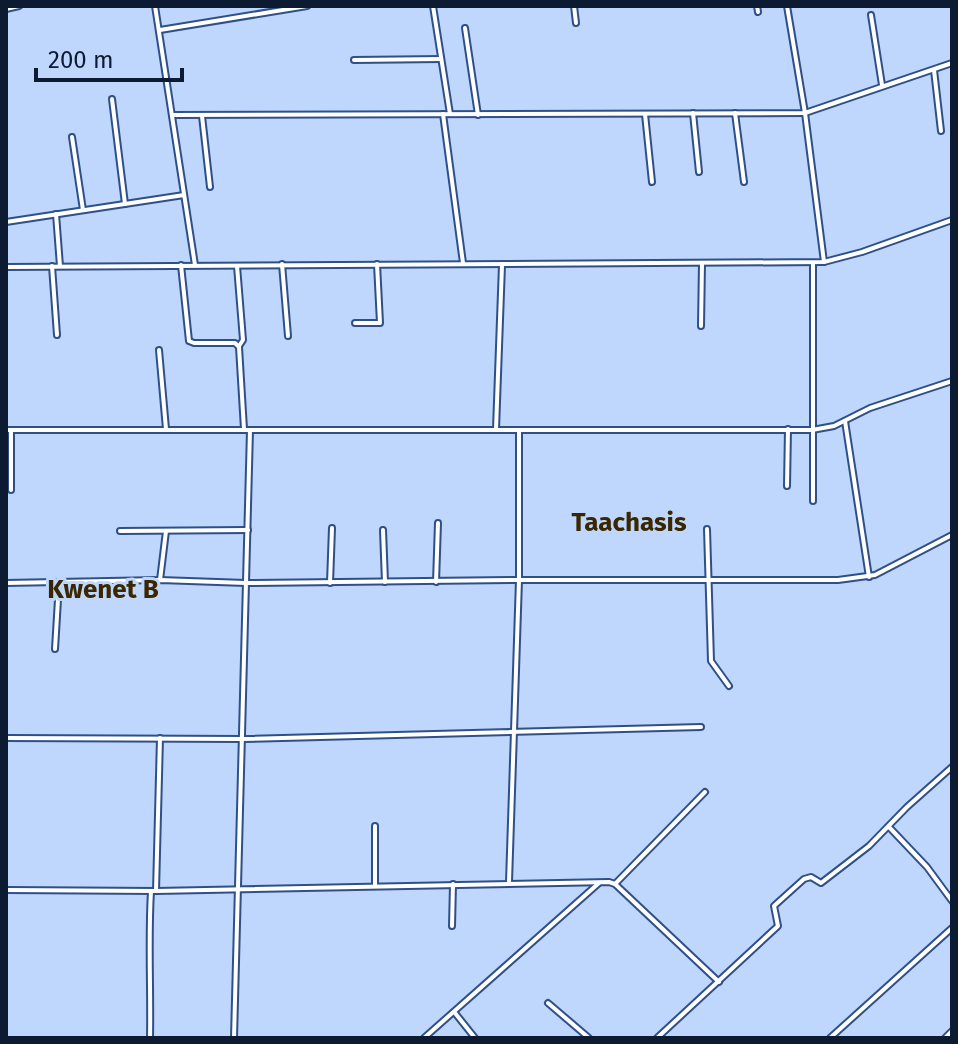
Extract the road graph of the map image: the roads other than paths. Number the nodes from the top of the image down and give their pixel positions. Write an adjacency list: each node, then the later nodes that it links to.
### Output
1 (19, 6): 7 (street)
2 (155, 6): 11 (street)
3 (307, 6): 11 (street)
4 (433, 6): 12 (street)
5 (574, 6): 9 (street)
6 (787, 6): 20 (street)
7 (6, 9)
8 (871, 15): 16 (street)
9 (576, 23)
10 (465, 28): 25 (street)
11 (159, 30): 23 (street)
12 (441, 59): 13 (street); 24 (street)
13 (354, 60)
14 (952, 63): 15 (street)
15 (934, 70): 16 (street); 27 (street)
16 (882, 85): 20 (street)
17 (112, 99): 34 (street)
18 (693, 113): 19 (street); 22 (street); 29 (street)
19 (735, 113): 20 (street); 31 (street)
20 (805, 113): 39 (street)
21 (443, 114): 24 (street); 26 (street); 40 (street)
22 (645, 114): 25 (street); 30 (street)
23 (172, 115): 26 (street); 33 (street)
24 (450, 115): 25 (street)
25 (478, 115)
26 (202, 116): 32 (street)
27 (941, 131)
28 (72, 137): 35 (street)
29 (699, 172)
30 (652, 182)
31 (744, 182)
32 (210, 187)
33 (184, 195): 34 (street); 46 (street)
34 (125, 204): 35 (street)
35 (83, 210): 36 (street)
36 (56, 214): 38 (street); 49 (street)
37 (952, 220): 39 (street)
38 (6, 222)
39 (824, 262): 42 (street)
40 (463, 263): 44 (street); 47 (street)
41 (702, 263): 42 (street); 47 (street); 53 (street)
42 (813, 263): 66 (street)
43 (282, 264): 44 (street); 50 (street); 55 (street)
44 (377, 264): 52 (street)
45 (181, 265): 46 (street); 49 (street); 56 (street)
46 (195, 265): 50 (street)
47 (502, 265): 61 (street)
48 (52, 266): 49 (street); 51 (street); 54 (street)
49 (60, 266)
50 (237, 266): 56 (street)
51 (6, 267)
52 (355, 323)
53 (701, 326)
54 (57, 335)
55 (288, 336)
56 (239, 347): 64 (street)
57 (159, 350): 60 (street)
58 (952, 381): 59 (street)
59 (845, 420): 66 (street); 78 (street)
60 (166, 429): 63 (street); 64 (street)
61 (496, 429): 64 (street); 65 (street)
62 (788, 429): 65 (street); 66 (street); 67 (street)
63 (8, 430): 68 (street)
64 (247, 430): 73 (street)
65 (519, 430): 80 (street)
66 (812, 430): 69 (street)
67 (787, 486)
68 (11, 490)
69 (813, 501)
70 (438, 523): 83 (street)
71 (332, 528): 87 (street)
72 (707, 529): 81 (street)
73 (248, 530): 76 (street); 86 (street)
74 (383, 530): 82 (street)
75 (120, 531): 76 (street)
76 (166, 531): 79 (street)
77 (952, 535): 78 (street)
78 (869, 577): 81 (street)
79 (160, 580): 85 (street); 86 (street)
80 (519, 580): 81 (street); 83 (street); 91 (street)
81 (708, 580): 89 (street)
82 (385, 582): 83 (street); 87 (street)
83 (436, 582)
84 (6, 583): 85 (street)
85 (59, 583): 88 (street)
86 (246, 583): 87 (street); 94 (street)
87 (330, 583)
88 (55, 649)
89 (729, 686)
90 (701, 727): 91 (street)
91 (514, 730): 94 (street); 99 (street)
92 (6, 738): 93 (street)
93 (160, 738): 94 (street); 106 (street)
94 (243, 739): 104 (street)
95 (952, 767): 98 (street)
96 (705, 792): 102 (street)
97 (375, 826): 103 (street)
98 (888, 826): 107 (street); 110 (street)
99 (509, 882): 100 (street); 101 (street)
100 (600, 883): 102 (street); 112 (street)
101 (453, 884): 103 (street); 108 (street)
102 (615, 884): 110 (street)
103 (375, 886): 104 (street)
104 (238, 889): 106 (street); 115 (street)
105 (6, 890): 106 (street)
106 (153, 891): 114 (street)
107 (952, 901)
108 (452, 926)
109 (952, 928): 120 (street)
110 (719, 982): 119 (street)
111 (548, 1003): 118 (street)
112 (455, 1013): 116 (street); 117 (street)
113 (952, 1031): 121 (street)
114 (150, 1038)
115 (234, 1038)
116 (424, 1038)
117 (475, 1038)
118 (589, 1038)
119 (657, 1038)
120 (830, 1038)
121 (945, 1038)

